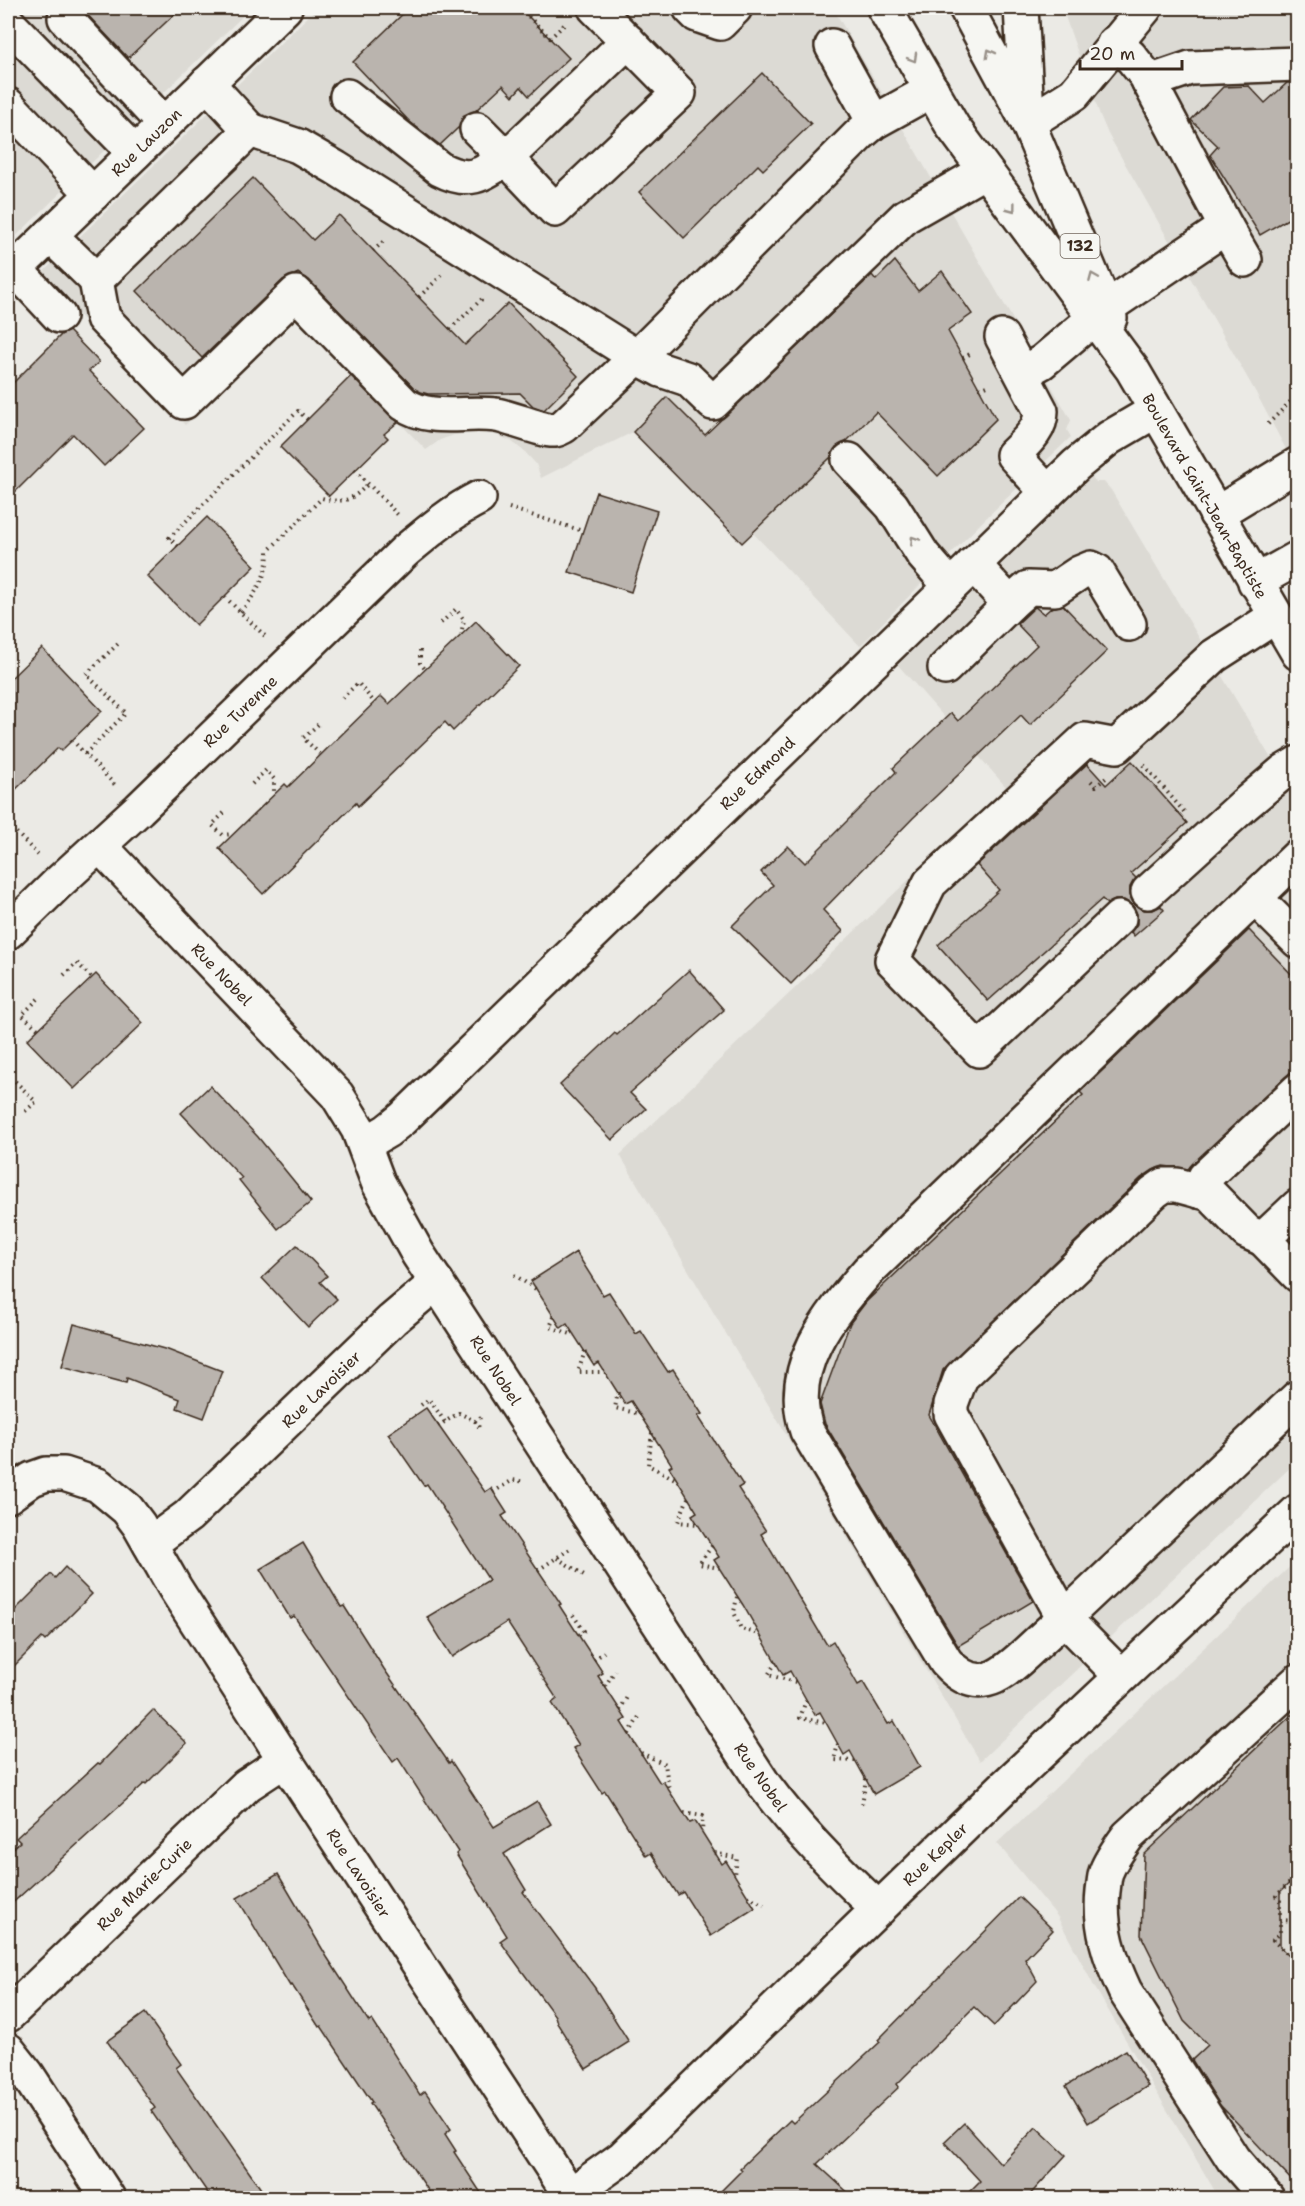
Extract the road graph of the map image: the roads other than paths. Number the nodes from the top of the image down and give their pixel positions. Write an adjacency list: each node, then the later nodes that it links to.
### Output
1 (285, 8): 16 (main road, Rue Lauzon)
2 (595, 8): 11 (main road)
3 (690, 8): 4 (main road)
4 (735, 8)
5 (884, 8): 17 (main road, Boulevard Saint-Jean-Baptiste / 132, one-way to 17)
6 (966, 8): 21 (main road, Boulevard Saint-Jean-Baptiste / 132, one-way to 6)
7 (1020, 8): 21 (main road)
8 (1137, 11): 12 (main road)
9 (64, 18): 22 (main road)
10 (8, 23): 25 (main road)
11 (628, 41): 26 (main road); 26 (main road)
12 (1114, 43): 15 (main road); 21 (main road)
13 (832, 45): 20 (main road)
14 (1298, 64): 15 (main road)
15 (1149, 82): 29 (main road)
16 (207, 83): 22 (main road, Rue Lauzon); 24 (main road)
17 (932, 90): 20 (main road); 27 (main road, Boulevard Saint-Jean-Baptiste / 132)
18 (347, 96): 26 (main road)
19 (8, 105): 28 (main road)
20 (874, 122): 37 (main road)
21 (1028, 123): 34 (main road, Boulevard Saint-Jean-Baptiste / 132, one-way to 21)
22 (164, 124): 25 (main road, Rue Lauzon)
23 (477, 129): 26 (main road)
24 (250, 130): 33 (main road); 37 (main road)
25 (135, 153): 28 (main road, Rue Lauzon)
26 (506, 158)
27 (985, 171): 34 (main road, Boulevard Saint-Jean-Baptiste / 132, one-way to 34); 37 (main road)
28 (93, 194): 30 (main road, Rue Lauzon)
29 (1226, 227): 31 (main road); 34 (main road)
30 (50, 235): 32 (main road, Rue Lauzon); 33 (main road)
31 (1245, 260)
32 (11, 273): 35 (main road)
33 (96, 280): 37 (main road)
34 (1100, 313): 38 (main road); 39 (main road, Boulevard Saint-Jean-Baptiste / 132)
35 (59, 316)
36 (1002, 337): 38 (main road)
37 (637, 357)
38 (1022, 373): 42 (main road)
39 (1155, 411): 42 (main road, Rue Edmond); 44 (main road, Boulevard Saint-Jean-Baptiste / 132)
40 (849, 460): 48 (main road, one-way to 40)
41 (1298, 464): 44 (main road)
42 (1047, 492): 46 (main road, Rue Edmond)
43 (479, 498): 55 (main road, Rue Turenne)
44 (1216, 514): 47 (main road, Boulevard Saint-Jean-Baptiste / 132)
45 (1298, 558): 47 (main road)
46 (973, 564): 48 (main road, Rue Edmond); 49 (main road)
47 (1256, 582): 50 (main road, Boulevard Saint-Jean-Baptiste / 132)
48 (950, 586): 63 (main road, Rue Edmond)
49 (1010, 604): 51 (main road); 53 (main road)
50 (1276, 616): 52 (main road, Boulevard Saint-Jean-Baptiste / 132); 59 (main road)
51 (1129, 624)
52 (1298, 653)
53 (945, 668)
54 (1298, 763): 57 (main road)
55 (100, 846): 60 (main road, Rue Turenne); 63 (main road, Rue Nobel)
56 (1298, 856): 58 (main road)
57 (1148, 892)
58 (1255, 898): 61 (main road); 73 (main road)
59 (1119, 918)
60 (8, 932)
61 (1298, 941)
62 (1298, 1090): 64 (main road)
63 (365, 1144): 68 (main road, Rue Nobel)
64 (1199, 1191): 66 (main road); 73 (main road)
65 (1298, 1206): 66 (main road)
66 (1263, 1239): 67 (main road)
67 (1298, 1275)
68 (437, 1282): 72 (main road, Rue Lavoisier); 77 (main road, Rue Nobel)
69 (1298, 1397): 73 (main road)
70 (8, 1496): 72 (main road, Rue Lavoisier)
71 (1298, 1511): 74 (main road, Rue Kepler)
72 (150, 1544): 76 (main road, Rue Lavoisier)
73 (1064, 1618): 74 (main road)
74 (1121, 1676): 77 (main road, Rue Kepler)
75 (1298, 1681): 82 (main road)
76 (285, 1760): 78 (main road, Rue Marie-Curie); 80 (main road, Rue Lavoisier)
77 (879, 1909): 80 (main road, Rue Kepler)
78 (8, 2015)
79 (8, 2050): 81 (main road)
80 (571, 2197)
81 (108, 2199)
82 (1267, 2199)

